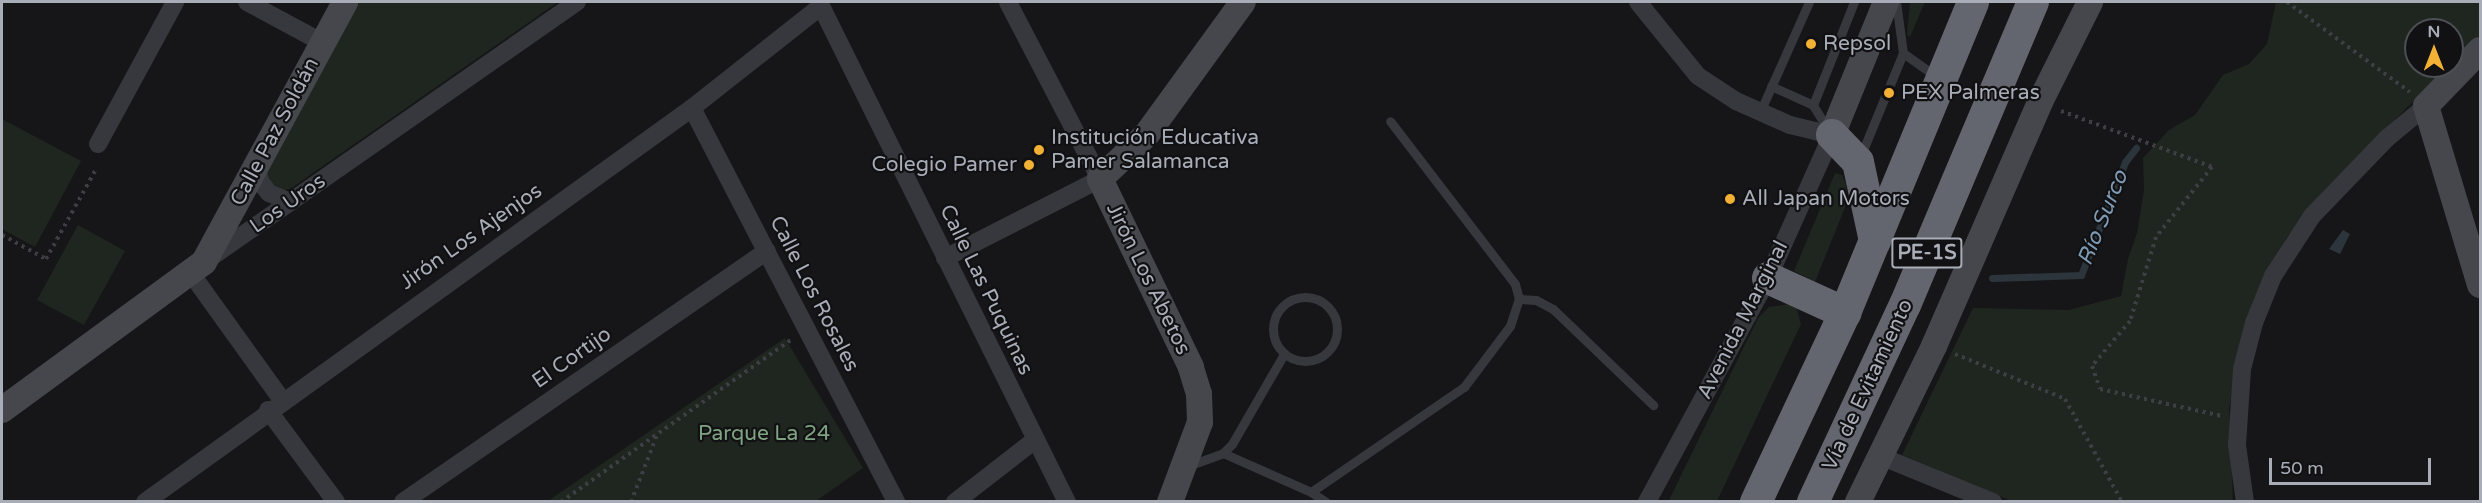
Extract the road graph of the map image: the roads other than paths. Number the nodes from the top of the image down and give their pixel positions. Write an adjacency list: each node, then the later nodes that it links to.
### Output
1 (175, 2): 27 (street)
2 (247, 2): 16 (street)
3 (345, 2): 16 (street, Calle Paz Soldán)
4 (577, 2): 31 (street, Los Uros)
5 (1008, 2): 30 (street, Jirón Los Abetos)
6 (1638, 2): 24 (street)
7 (1809, 2): 20 (lane)
8 (1854, 2): 21 (lane)
9 (1886, 2): 26 (street, Avenida Marginal)
10 (1896, 2): 18 (lane)
11 (1973, 2): 19 (highway, PE-1S)
12 (2033, 2): 60 (highway, Vía de Evitamiento / PE-1S)
13 (2090, 2): 47 (street)
14 (820, 4): 23 (street, Jirón Los Ajenjos); 35 (street, Calle Las Puquinas)
15 (1237, 4): 30 (street)
16 (323, 43): 29 (street, Calle Paz Soldán)
17 (2481, 50): 22 (street)
18 (1903, 53): 19 (lane); 28 (lane)
19 (1942, 80): 32 (highway, PE-1S)
20 (1771, 86): 21 (lane); 24 (lane)
21 (1813, 105): 26 (lane)
22 (2426, 106): 34 (street); 63 (street)
23 (692, 108): 33 (street, Calle Los Rosales); 42 (street, Jirón Los Ajenjos)
24 (1760, 112): 26 (street)
25 (1390, 121): 39 (lane)
26 (1832, 135): 28 (highway); 37 (street, Avenida Marginal)
27 (98, 144)
28 (1858, 162): 32 (highway)
29 (256, 167): 31 (street); 36 (street, Calle Paz Soldán)
30 (1100, 179): 35 (street); 48 (street, Jirón Los Abetos)
31 (290, 202): 36 (street, Los Uros)
32 (1875, 241): 40 (highway, PE-1S)
33 (767, 251): 52 (street, El Cortijo); 53 (street, Calle Los Rosales)
34 (2476, 256): 38 (street)
35 (945, 258): 45 (street, Calle Las Puquinas)
36 (197, 267): 42 (street); 44 (street, Los Uros)
37 (1768, 278): 40 (highway); 58 (street, Avenida Marginal)
38 (2481, 285)
39 (1519, 299): 43 (lane); 49 (lane)
40 (1845, 313): 59 (highway, PE-1S)
41 (1284, 354): 41 (lane); 46 (lane)
42 (275, 405): 50 (street, Jirón Los Ajenjos); 51 (street)
43 (1653, 405)
44 (3, 406)
45 (1035, 440): 54 (street); 55 (street, Calle Las Puquinas)
46 (1223, 453): 48 (lane); 49 (lane)
47 (1880, 456): 61 (street); 62 (street)
48 (1186, 467): 56 (street, Jirón Los Abetos)
49 (1311, 492): 57 (lane)
50 (145, 501)
51 (336, 501)
52 (403, 501)
53 (896, 501)
54 (955, 501)
55 (1067, 501)
56 (1170, 501)
57 (1326, 501)
58 (1647, 501)
59 (1756, 501)
60 (1813, 501)
61 (1858, 501)
62 (1993, 501)
63 (2245, 501)

